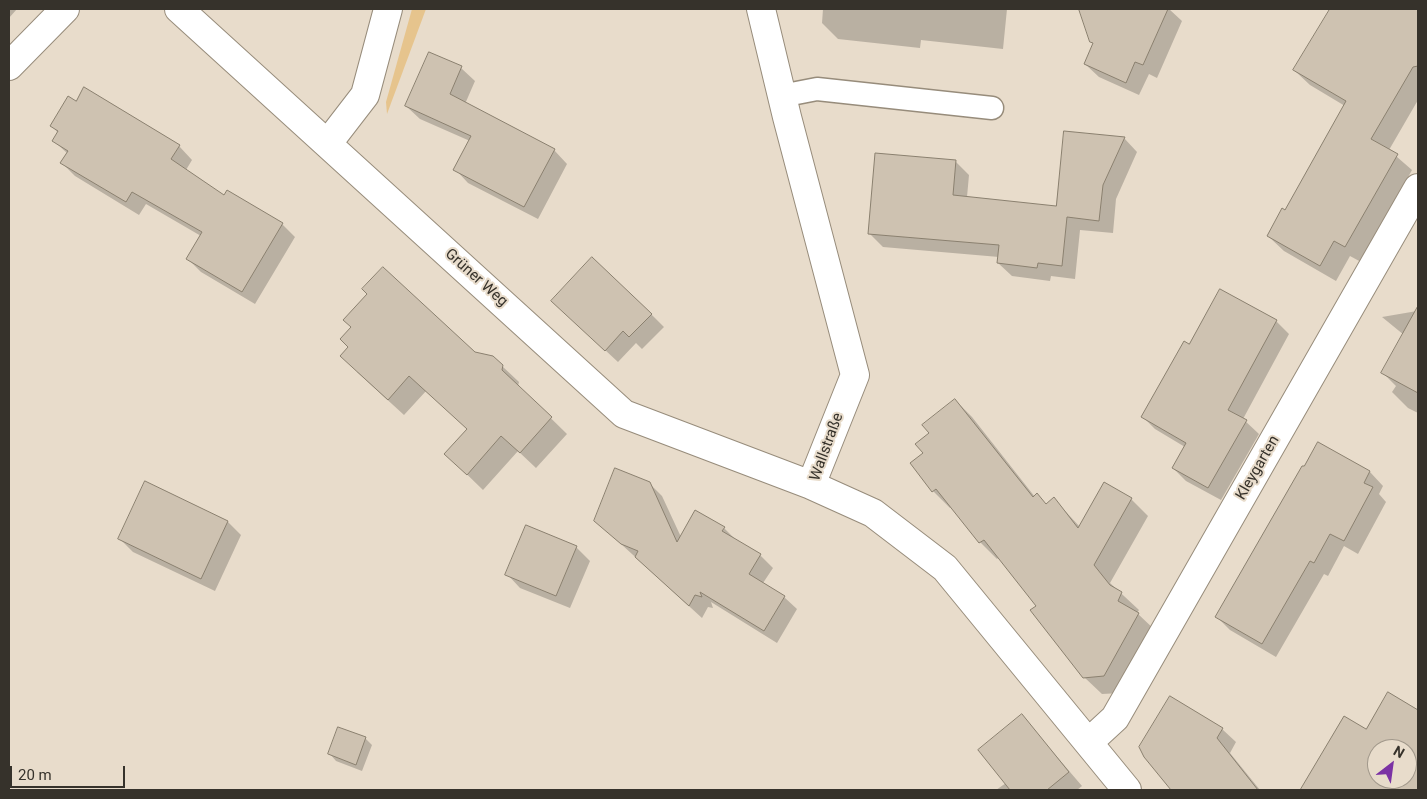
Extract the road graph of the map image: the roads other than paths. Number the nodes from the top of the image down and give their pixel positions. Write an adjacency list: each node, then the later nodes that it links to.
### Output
1 (65, 9): 5 (street)
2 (179, 9): 8 (street, Grüner Weg)
3 (388, 9): 8 (street)
4 (761, 9): 6 (street, Wallstraße)
5 (9, 66)
6 (781, 96): 7 (lane); 10 (street, Wallstraße)
7 (992, 108)
8 (328, 143): 10 (street, Grüner Weg)
9 (1418, 188): 11 (street, Kleygarten)
10 (811, 485): 11 (street, Wallstraße)
11 (1089, 742): 12 (street, Wallstraße)
12 (1127, 790)

